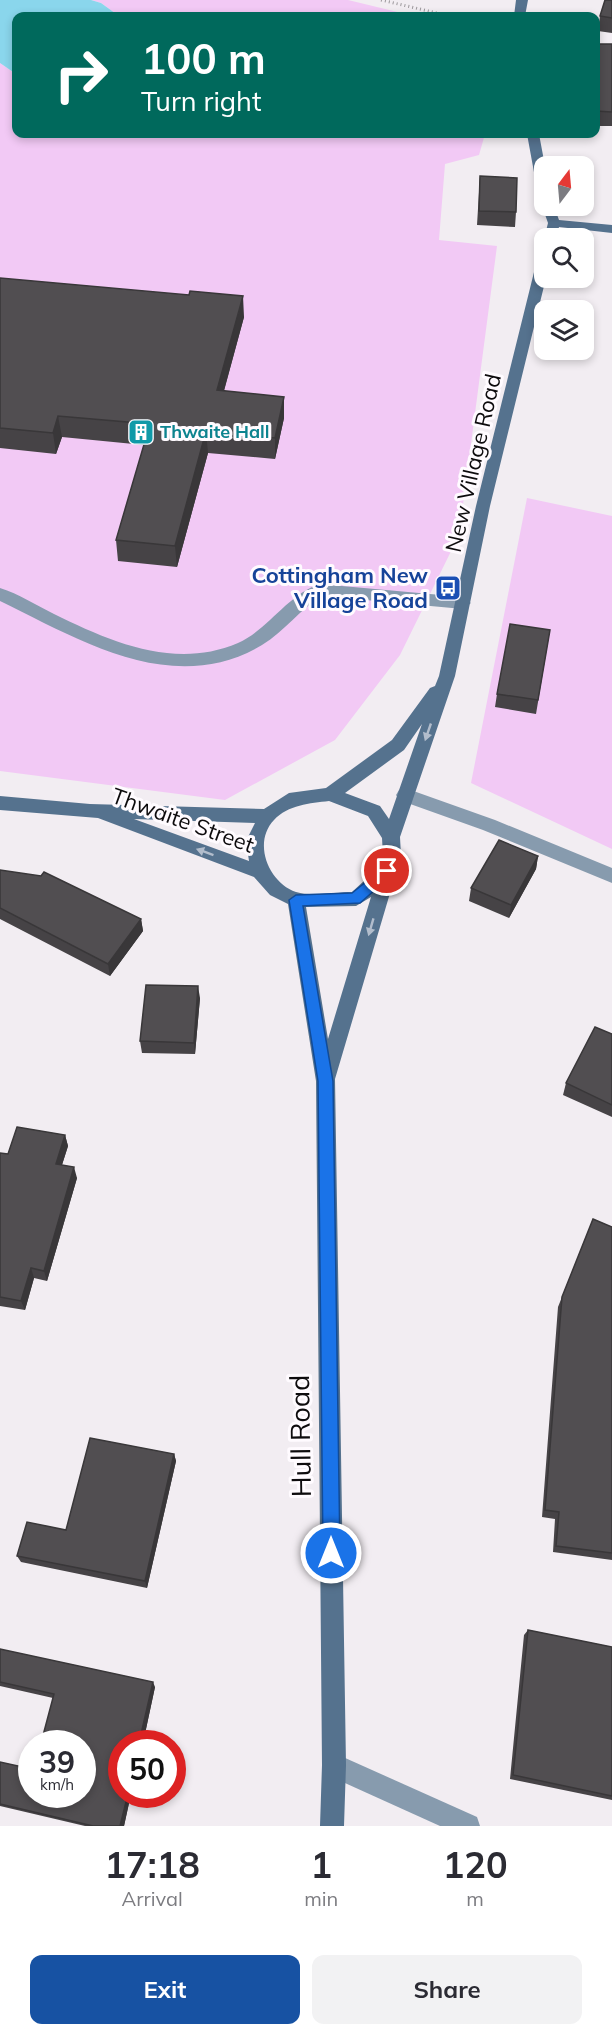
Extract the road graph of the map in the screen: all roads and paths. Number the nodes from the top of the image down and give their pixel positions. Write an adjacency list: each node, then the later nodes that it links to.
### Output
1 (381, 0): 2 (path)
2 (433, 12)
3 (534, 138): 4 (main road)
4 (537, 156)
5 (552, 216): 6 (main road)
6 (554, 223): 7 (main road); 8 (main road)
7 (553, 228)
8 (612, 229)
9 (537, 288): 11 (main road, New Village Road)
10 (0, 594): 11 (street)
11 (463, 603): 12 (main road, New Village Road)
12 (447, 676): 13 (main road); 14 (main road, New Village Road, one-way to 14)
13 (330, 794): 17 (main road); 18 (main road)
14 (405, 795): 18 (main road, New Village Road); 21 (street)
15 (0, 803): 16 (main road, Thwaite Street)
16 (90, 811): 17 (main road, Thwaite Street); 20 (main road, Thwaite Street, one-way to 16)
17 (267, 816): 20 (main road)
18 (391, 837): 19 (main road)
19 (387, 871): 22 (main road); 23 (main road, Hull Road, one-way to 23)
20 (260, 872): 22 (main road)
21 (612, 876)
22 (296, 900): 23 (main road, Hull Road)
23 (326, 1081): 24 (main road, Hull Road)
24 (334, 1765): 25 (main road, Hull Road); 26 (street)
25 (332, 1826)
26 (468, 1826)

